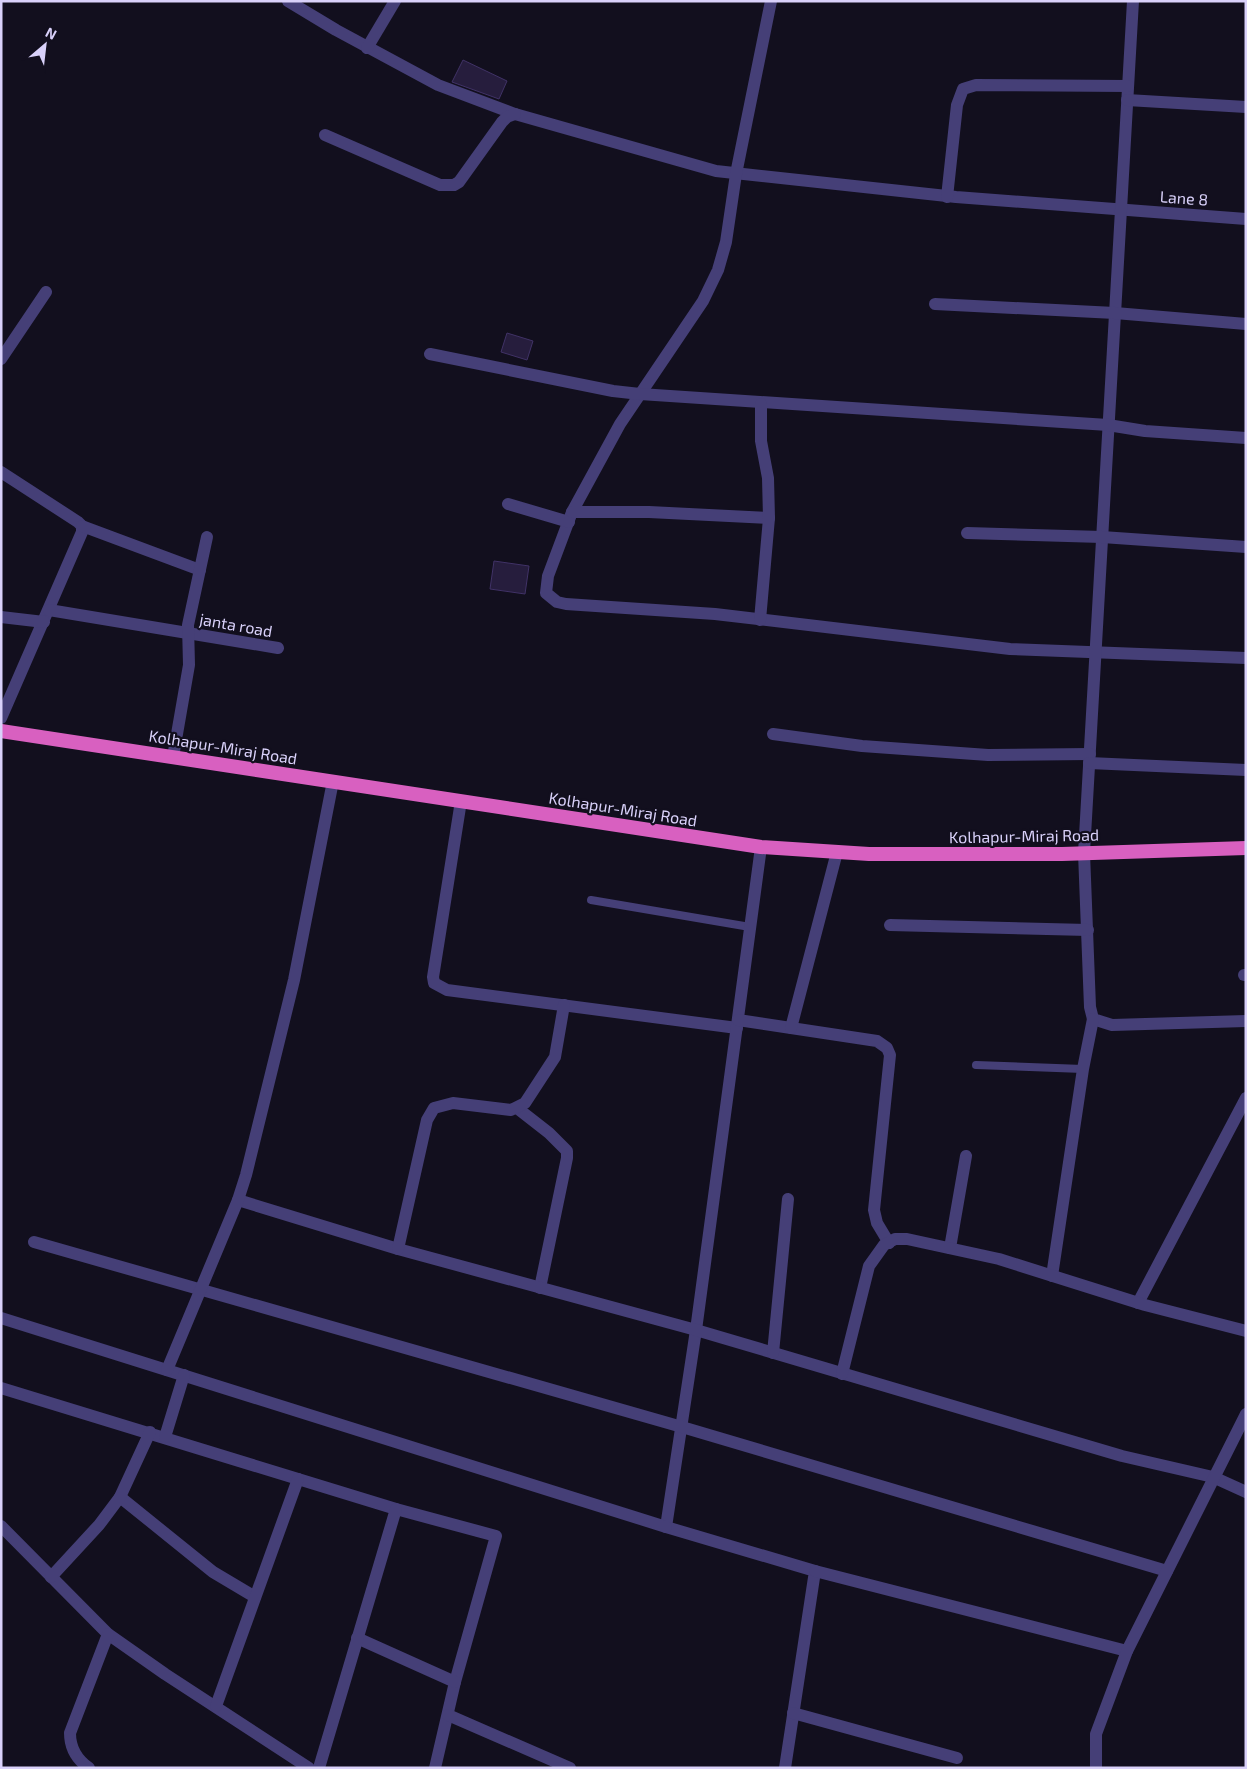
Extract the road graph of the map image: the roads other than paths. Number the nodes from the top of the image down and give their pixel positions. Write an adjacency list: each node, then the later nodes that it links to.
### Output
1 (395, 1): 5 (street)
2 (771, 1): 11 (street)
3 (1132, 1): 6 (street)
4 (292, 2): 5 (street, Lane 8)
5 (367, 48): 9 (street, Lane 8)
6 (1128, 86): 7 (street); 12 (street)
7 (1127, 100): 8 (street); 13 (street)
8 (1246, 107)
9 (514, 114): 10 (street); 11 (street, Lane 8)
10 (325, 135)
11 (736, 174): 12 (street, Lane 8); 21 (street)
12 (947, 197): 13 (street, Lane 8)
13 (1121, 209): 14 (street, Lane 8); 17 (street)
14 (1246, 219)
15 (46, 292): 20 (street)
16 (935, 304): 17 (street)
17 (1115, 313): 18 (street); 23 (street)
18 (1246, 324)
19 (430, 354): 21 (street)
20 (1, 359)
21 (640, 394): 22 (street); 27 (street)
22 (761, 404): 23 (street); 28 (street)
23 (1108, 425): 24 (street); 32 (street)
24 (1246, 438)
25 (1, 472): 29 (street)
26 (508, 504): 27 (street)
27 (571, 517): 28 (street); 37 (street)
28 (768, 518): 37 (street)
29 (82, 526): 34 (street); 35 (street)
30 (967, 533): 32 (street)
31 (207, 537): 34 (street)
32 (1102, 537): 33 (street); 40 (street)
33 (1246, 547)
34 (200, 570): 38 (street)
35 (47, 616): 36 (street, janta road); 38 (street, janta road); 42 (street)
36 (1, 617)
37 (760, 620): 40 (street)
38 (188, 633): 39 (street, janta road); 45 (street)
39 (278, 648)
40 (1095, 652): 41 (street); 46 (street)
41 (1246, 658)
42 (1, 718)
43 (1, 731): 45 (highway, Kolhapur-Miraj Road)
44 (773, 734): 46 (street)
45 (174, 757): 48 (highway, Kolhapur-Miraj Road)
46 (1089, 759): 47 (street); 53 (street)
47 (1246, 770)
48 (333, 781): 49 (highway, Kolhapur-Miraj Road); 69 (street)
49 (461, 801): 50 (highway, Kolhapur-Miraj Road); 58 (street)
50 (761, 847): 52 (highway, Kolhapur-Miraj Road); 56 (street)
51 (1246, 848): 53 (highway, Kolhapur-Miraj Road)
52 (836, 852): 53 (highway, Kolhapur-Miraj Road); 62 (street)
53 (1084, 853): 57 (street)
54 (591, 900): 56 (lane)
55 (890, 925): 57 (street)
56 (750, 927): 61 (street)
57 (1088, 930): 59 (street)
58 (564, 1005): 61 (street); 66 (street)
59 (1093, 1019): 60 (street); 64 (street)
60 (1246, 1021)
61 (737, 1024): 62 (street); 79 (street)
62 (790, 1028): 71 (street)
63 (976, 1064): 64 (lane)
64 (1083, 1069): 74 (street)
65 (1246, 1098): 77 (street)
66 (517, 1108): 73 (street); 75 (street)
67 (966, 1156): 72 (street)
68 (788, 1199): 81 (street)
69 (238, 1200): 73 (street); 76 (street)
70 (34, 1242): 76 (street)
71 (889, 1243): 72 (street); 83 (street)
72 (950, 1248): 74 (street)
73 (398, 1249): 75 (street)
74 (1052, 1276): 77 (street)
75 (540, 1288): 79 (street)
76 (199, 1290): 82 (street); 87 (street)
77 (1138, 1302): 80 (street)
78 (1, 1318): 82 (street)
79 (696, 1330): 81 (street); 87 (street)
80 (1246, 1331)
81 (773, 1352): 83 (street)
82 (167, 1370): 84 (street)
83 (842, 1374): 90 (street)
84 (184, 1375): 89 (street); 96 (street)
85 (1, 1388): 88 (street)
86 (1246, 1414): 90 (street)
87 (682, 1427): 96 (street); 98 (street)
88 (150, 1432): 89 (street); 93 (street)
89 (166, 1437): 91 (street)
90 (1213, 1477): 92 (street); 98 (street)
91 (298, 1479): 94 (street); 100 (street)
92 (1246, 1492)
93 (120, 1497): 99 (street); 100 (street)
94 (396, 1509): 102 (street); 104 (street)
95 (1, 1526): 99 (street)
96 (666, 1527): 97 (street)
97 (815, 1571): 103 (street); 106 (street)
98 (1167, 1571): 103 (street)
99 (51, 1578): 101 (street)
100 (255, 1597): 105 (street)
101 (108, 1634): 105 (street); 109 (street)
102 (357, 1638): 104 (street); 111 (street)
103 (1127, 1651): 115 (street)
104 (455, 1682): 107 (street)
105 (216, 1706): 110 (street)
106 (793, 1713): 108 (street); 114 (street)
107 (448, 1715): 112 (street); 113 (street)
108 (958, 1758)
109 (89, 1768)
110 (309, 1768)
111 (318, 1768)
112 (436, 1768)
113 (570, 1768)
114 (785, 1768)
115 (1096, 1768)

